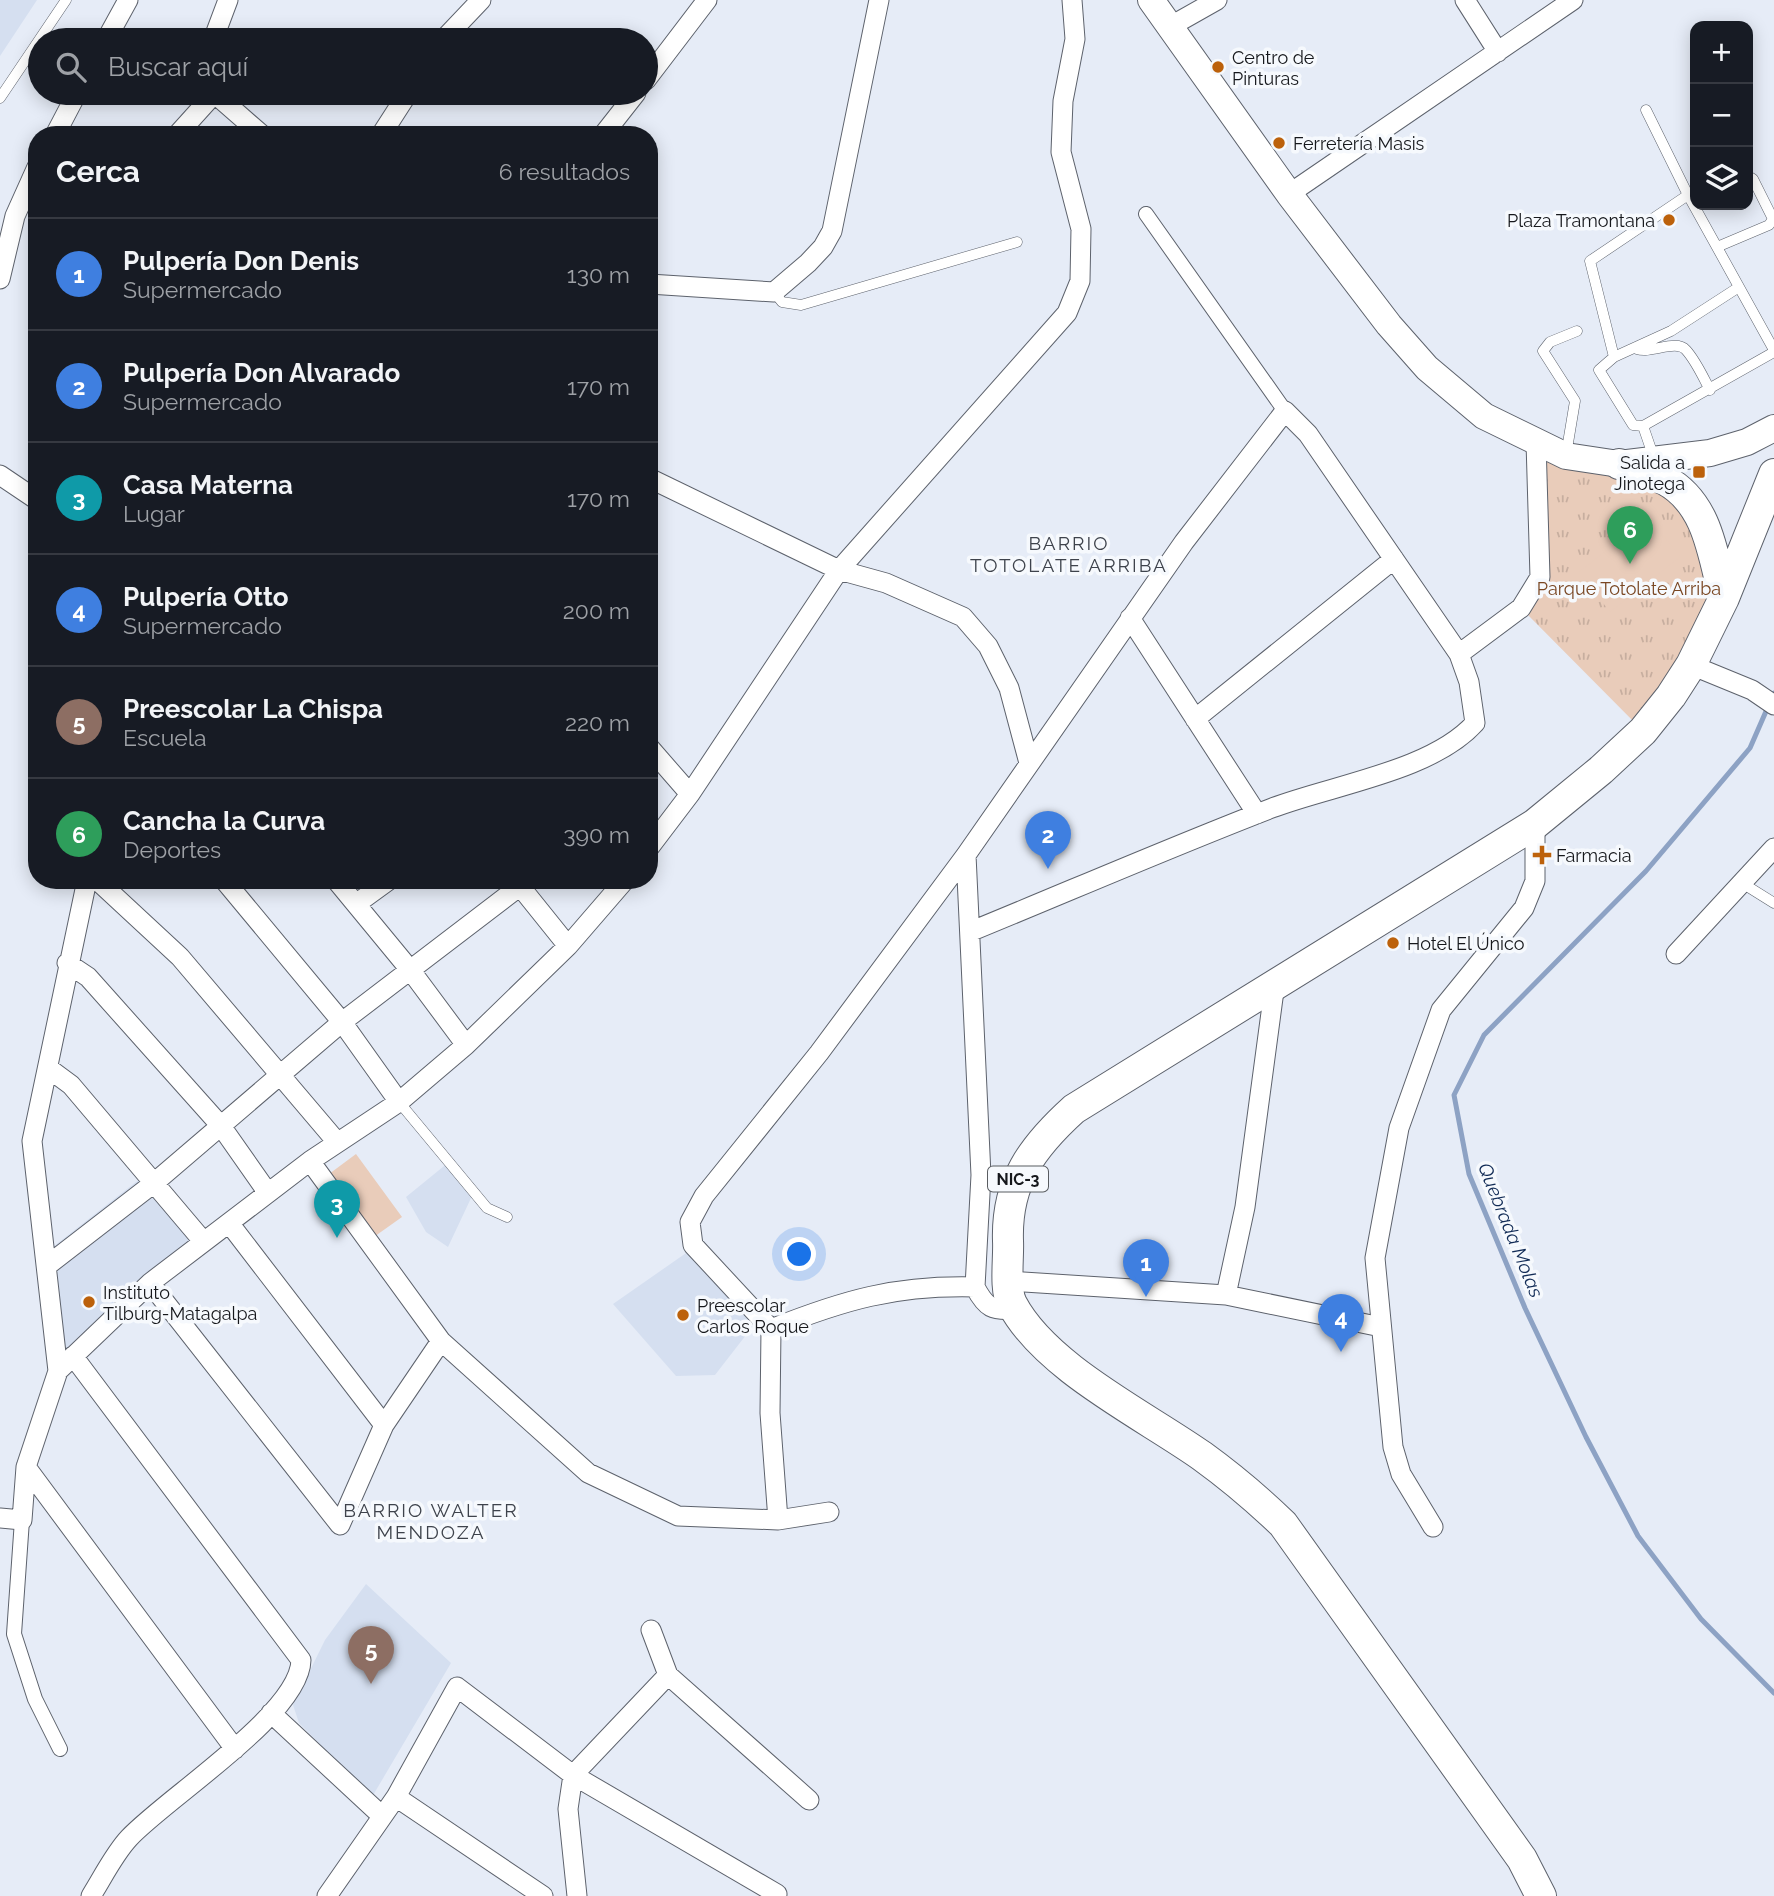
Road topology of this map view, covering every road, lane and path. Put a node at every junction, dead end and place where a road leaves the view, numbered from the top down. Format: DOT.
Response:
graph roads {
  1 [pos="66,0"];
  2 [pos="128,0"];
  3 [pos="228,0"];
  4 [pos="481,0"];
  5 [pos="707,0"];
  6 [pos="879,0"];
  7 [pos="1072,0"];
  8 [pos="1151,0"];
  9 [pos="1217,0"];
  10 [pos="1465,0"];
  11 [pos="1573,0"];
  12 [pos="1171,26"];
  13 [pos="47,28"];
  14 [pos="113,28"];
  15 [pos="218,28"];
  16 [pos="454,28"];
  17 [pos="1498,51"];
  18 [pos="28,56"];
  19 [pos="658,64"];
  20 [pos="0,98"];
  21 [pos="71,105"];
  22 [pos="203,105"];
  23 [pos="228,105"];
  24 [pos="400,105"];
  25 [pos="627,105"];
  26 [pos="1646,110"];
  27 [pos="60,126"];
  28 [pos="185,126"];
  29 [pos="252,126"];
  30 [pos="387,126"];
  31 [pos="610,126"];
  32 [pos="1753,179"];
  33 [pos="28,187"];
  34 [pos="1289,194"];
  35 [pos="1690,195"];
  36 [pos="1690,200"];
  37 [pos="1698,210"];
  38 [pos="1146,214"];
  39 [pos="1017,242"];
  40 [pos="1717,247"];
  41 [pos="0,279"];
  42 [pos="658,285"];
  43 [pos="1739,287"];
  44 [pos="774,292"];
  45 [pos="1577,331"];
  46 [pos="1637,349"];
  47 [pos="1774,351"];
  48 [pos="1614,357"];
  49 [pos="1710,390"];
  50 [pos="1285,411"];
  51 [pos="1643,426"];
  52 [pos="1774,428"];
  53 [pos="1536,442"];
  54 [pos="1566,456"];
  55 [pos="1654,458"];
  56 [pos="1619,464"];
  57 [pos="1774,474"];
  58 [pos="0,475"];
  59 [pos="658,482"];
  60 [pos="28,494"];
  61 [pos="1394,559"];
  62 [pos="839,570"];
  63 [pos="1724,598"];
  64 [pos="1130,618"];
  65 [pos="1459,654"];
  66 [pos="1691,665"];
  67 [pos="1774,705"];
  68 [pos="1195,719"];
  69 [pos="658,757"];
  70 [pos="1028,763"];
  71 [pos="690,794"];
  72 [pos="1257,814"];
  73 [pos="1535,824"];
  74 [pos="658,836"];
  75 [pos="1774,848"];
  76 [pos="966,855"];
  77 [pos="1742,883"];
  78 [pos="85,889"];
  79 [pos="107,889"];
  80 [pos="231,889"];
  81 [pos="344,889"];
  82 [pos="376,889"];
  83 [pos="512,889"];
  84 [pos="526,889"];
  85 [pos="617,889"];
  86 [pos="1774,903"];
  87 [pos="356,904"];
  88 [pos="972,931"];
  89 [pos="568,946"];
  90 [pos="1676,954"];
  91 [pos="67,962"];
  92 [pos="411,971"];
  93 [pos="1275,983"];
  94 [pos="342,1022"];
  95 [pos="466,1045"];
  96 [pos="48,1068"];
  97 [pos="282,1076"];
  98 [pos="400,1101"];
  99 [pos="221,1126"];
  100 [pos="337,1142"];
  101 [pos="310,1161"];
  102 [pos="154,1183"];
  103 [pos="268,1193"];
  104 [pos="507,1217"];
  105 [pos="229,1223"];
  106 [pos="203,1241"];
  107 [pos="48,1265"];
  108 [pos="149,1283"];
  109 [pos="975,1287"];
  110 [pos="1013,1295"];
  111 [pos="1226,1295"];
  112 [pos="1381,1327"];
  113 [pos="771,1329"];
  114 [pos="442,1341"];
  115 [pos="73,1356"];
  116 [pos="58,1371"];
  117 [pos="384,1425"];
  118 [pos="26,1467"];
  119 [pos="829,1512"];
  120 [pos="0,1518"];
  121 [pos="22,1520"];
  122 [pos="778,1520"];
  123 [pos="1433,1527"];
  124 [pos="651,1630"];
  125 [pos="668,1675"];
  126 [pos="271,1713"];
  127 [pos="60,1749"];
  128 [pos="234,1749"];
  129 [pos="573,1775"];
  130 [pos="396,1797"];
  131 [pos="809,1800"];
  132 [pos="382,1816"];
  133 [pos="332,1889"];
  134 [pos="777,1894"];
  135 [pos="90,1896"];
  136 [pos="353,1896"];
  137 [pos="543,1896"];
  138 [pos="577,1896"];
  139 [pos="1541,1896"];
  1 -- 13 [label="lane"];
  2 -- 14 [label="street"];
  3 -- 15 [label="street"];
  4 -- 16 [label="street"];
  5 -- 19 [label="street"];
  6 -- 44 [label="street"];
  7 -- 62 [label="street"];
  8 -- 12 [label="main road"];
  9 -- 12 [label="street"];
  10 -- 17 [label="street"];
  11 -- 17 [label="street"];
  12 -- 34 [label="main road"];
  17 -- 34 [label="street"];
  18 -- 20 [label="lane"];
  21 -- 27 [label="street"];
  22 -- 28 [label="street"];
  23 -- 29 [label="street"];
  24 -- 30 [label="street"];
  25 -- 31 [label="street"];
  26 -- 35 [label="lane"];
  32 -- 40 [label="lane"];
  33 -- 41 [label="street"];
  34 -- 53 [label="main road"];
  36 -- 48 [label="lane"];
  37 -- 40 [label="lane"];
  38 -- 50 [label="street"];
  39 -- 44 [label="lane"];
  40 -- 43 [label="lane"];
  42 -- 44 [label="street"];
  43 -- 46 [label="lane"];
  43 -- 47 [label="lane"];
  45 -- 54 [label="lane"];
  46 -- 48 [label="lane"];
  46 -- 49 [label="lane"];
  47 -- 49 [label="lane"];
  48 -- 51 [label="lane"];
  49 -- 51 [label="lane"];
  50 -- 61 [label="street"];
  50 -- 64 [label="street"];
  51 -- 55 [label="lane"];
  52 -- 55 [label="main road"];
  53 -- 54 [label="main road"];
  53 -- 65 [label="street"];
  54 -- 56 [label="main road"];
  55 -- 56 [label="main road"];
  56 -- 63 [label="main road"];
  57 -- 63 [label="main road, NIC-3"];
  58 -- 60 [label="street"];
  59 -- 62 [label="street"];
  61 -- 65 [label="street"];
  61 -- 68 [label="street"];
  62 -- 70 [label="street"];
  62 -- 71 [label="street"];
  63 -- 66 [label="main road, NIC-3"];
  64 -- 68 [label="street"];
  64 -- 70 [label="street"];
  65 -- 72 [label="street"];
  66 -- 67 [label="street"];
  66 -- 73 [label="main road, NIC-3"];
  68 -- 72 [label="street"];
  69 -- 71 [label="street"];
  70 -- 76 [label="street"];
  71 -- 74 [label="street"];
  72 -- 88 [label="street"];
  73 -- 93 [label="main road, NIC-3"];
  73 -- 112 [label="street"];
  75 -- 77 [label="street"];
  76 -- 88 [label="street"];
  76 -- 113 [label="street"];
  77 -- 86 [label="lane"];
  77 -- 90 [label="street"];
  78 -- 91 [label="street"];
  79 -- 97 [label="street"];
  80 -- 94 [label="street"];
  81 -- 87 [label="street"];
  82 -- 87 [label="street"];
  83 -- 92 [label="street"];
  84 -- 89 [label="street"];
  85 -- 89 [label="street"];
  87 -- 92 [label="street"];
  88 -- 109 [label="street"];
  89 -- 95 [label="street"];
  91 -- 96 [label="street"];
  91 -- 99 [label="street"];
  92 -- 94 [label="street"];
  92 -- 95 [label="street"];
  93 -- 110 [label="main road, NIC-3"];
  93 -- 111 [label="street"];
  94 -- 97 [label="street"];
  94 -- 98 [label="street"];
  95 -- 98 [label="street"];
  96 -- 102 [label="street"];
  96 -- 107 [label="street"];
  97 -- 99 [label="street"];
  97 -- 100 [label="street"];
  98 -- 100 [label="street"];
  98 -- 104 [label="lane"];
  99 -- 102 [label="street"];
  99 -- 103 [label="street"];
  100 -- 101 [label="street"];
  101 -- 103 [label="street"];
  101 -- 114 [label="street"];
  102 -- 106 [label="street"];
  102 -- 107 [label="street"];
  103 -- 105 [label="street"];
  105 -- 106 [label="street"];
  105 -- 117 [label="street"];
  106 -- 108 [label="street"];
  107 -- 116 [label="street"];
  108 -- 115 [label="street"];
  108 -- 117 [label="street"];
  109 -- 110 [label="street"];
  109 -- 113 [label="street"];
  110 -- 111 [label="street"];
  110 -- 139 [label="main road"];
  111 -- 112 [label="street"];
  112 -- 123 [label="street"];
  113 -- 122 [label="street"];
  114 -- 117 [label="street"];
  114 -- 122 [label="street"];
  115 -- 116 [label="street"];
  115 -- 126 [label="street"];
  116 -- 118 [label="street"];
  118 -- 121 [label="street"];
  118 -- 128 [label="street"];
  119 -- 122 [label="street"];
  120 -- 121 [label="street"];
  121 -- 127 [label="street"];
  124 -- 125 [label="street"];
  125 -- 129 [label="street"];
  125 -- 131 [label="street"];
  126 -- 128 [label="street"];
  126 -- 132 [label="street"];
  128 -- 135 [label="street"];
  129 -- 130 [label="street"];
  129 -- 134 [label="street"];
  129 -- 138 [label="street"];
  130 -- 132 [label="street"];
  130 -- 137 [label="street"];
  132 -- 133 [label="street"];
  133 -- 136 [label="street"];
}
